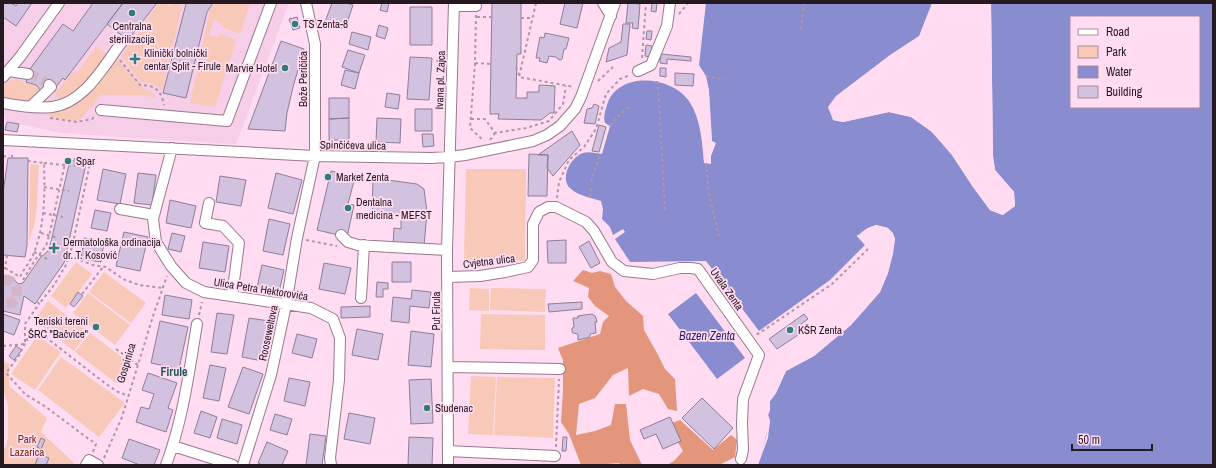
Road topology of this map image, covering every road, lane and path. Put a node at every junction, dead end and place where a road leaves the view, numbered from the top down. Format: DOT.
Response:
graph roads {
  1 [pos="58,3"];
  2 [pos="271,3"];
  3 [pos="306,3"];
  4 [pos="536,3"];
  5 [pos="603,3"];
  6 [pos="615,3"];
  7 [pos="646,3"];
  8 [pos="670,3"];
  9 [pos="804,3"];
  10 [pos="454,5"];
  11 [pos="476,6"];
  12 [pos="611,16"];
  13 [pos="476,17"];
  14 [pos="492,17"];
  15 [pos="521,18"];
  16 [pos="533,18"];
  17 [pos="801,29"];
  18 [pos="122,42"];
  19 [pos="475,63"];
  20 [pos="491,64"];
  21 [pos="516,67"];
  22 [pos="128,70"];
  23 [pos="638,71"];
  24 [pos="6,74"];
  25 [pos="28,74"];
  26 [pos="519,76"];
  27 [pos="706,76"];
  28 [pos="725,80"];
  29 [pos="657,81"];
  30 [pos="49,85"];
  31 [pos="566,86"];
  32 [pos="579,87"];
  33 [pos="3,103"];
  34 [pos="630,106"];
  35 [pos="30,107"];
  36 [pos="101,110"];
  37 [pos="167,116"];
  38 [pos="50,118"];
  39 [pos="471,119"];
  40 [pos="610,126"];
  41 [pos="495,133"];
  42 [pos="3,141"];
  43 [pos="172,148"];
  44 [pos="600,154"];
  45 [pos="11,156"];
  46 [pos="315,156"];
  47 [pos="3,157"];
  48 [pos="449,157"];
  49 [pos="28,161"];
  50 [pos="44,163"];
  51 [pos="706,164"];
  52 [pos="75,166"];
  53 [pos="591,182"];
  54 [pos="44,188"];
  55 [pos="591,188"];
  56 [pos="69,191"];
  57 [pos="590,197"];
  58 [pos="209,203"];
  59 [pos="556,207"];
  60 [pos="120,209"];
  61 [pos="665,211"];
  62 [pos="43,213"];
  63 [pos="154,215"];
  64 [pos="63,217"];
  65 [pos="41,233"];
  66 [pos="341,235"];
  67 [pos="719,236"];
  68 [pos="58,238"];
  69 [pos="297,238"];
  70 [pos="330,245"];
  71 [pos="364,245"];
  72 [pos="868,249"];
  73 [pos="447,250"];
  74 [pos="34,252"];
  75 [pos="7,255"];
  76 [pos="69,256"];
  77 [pos="47,259"];
  78 [pos="171,266"];
  79 [pos="103,267"];
  80 [pos="4,268"];
  81 [pos="20,277"];
  82 [pos="448,277"];
  83 [pos="163,288"];
  84 [pos="204,292"];
  85 [pos="82,294"];
  86 [pos="232,296"];
  87 [pos="361,298"];
  88 [pos="37,301"];
  89 [pos="39,304"];
  90 [pos="286,305"];
  91 [pos="197,324"];
  92 [pos="754,330"];
  93 [pos="25,344"];
  94 [pos="3,346"];
  95 [pos="116,348"];
  96 [pos="138,365"];
  97 [pos="448,367"];
  98 [pos="560,370"];
  99 [pos="129,396"];
  100 [pos="173,446"];
  101 [pos="448,451"];
  102 [pos="555,456"];
  103 [pos="741,459"];
  104 [pos="94,462"];
  105 [pos="166,465"];
  106 [pos="233,465"];
  107 [pos="243,465"];
  108 [pos="331,465"];
  109 [pos="448,465"];
  1 -- 24 [label="street"];
  2 -- 37 [label="street"];
  3 -- 46 [label="street, Bože Peričića"];
  4 -- 16 [label="path"];
  5 -- 12 [label="street"];
  6 -- 12 [label="street, Spinčićeva ulica"];
  7 -- 23 [label="path"];
  8 -- 23 [label="street"];
  9 -- 17 [label="path"];
  10 -- 11 [label="street"];
  10 -- 48 [label="street, Ivana pl. Zajca"];
  11 -- 13 [label="path"];
  12 -- 48 [label="street, Spinčićeva ulica"];
  13 -- 14 [label="path"];
  13 -- 19 [label="path"];
  15 -- 16 [label="path"];
  16 -- 26 [label="path"];
  18 -- 35 [label="street"];
  19 -- 20 [label="path"];
  19 -- 39 [label="path"];
  21 -- 26 [label="path"];
  22 -- 37 [label="path"];
  23 -- 59 [label="path"];
  24 -- 25 [label="street"];
  26 -- 31 [label="path"];
  27 -- 28 [label="path"];
  29 -- 61 [label="path"];
  30 -- 35 [label="street"];
  31 -- 32 [label="path"];
  31 -- 41 [label="path"];
  33 -- 35 [label="street"];
  34 -- 40 [label="path"];
  36 -- 37 [label="street"];
  36 -- 38 [label="path"];
  39 -- 41 [label="path"];
  39 -- 41 [label="path"];
  42 -- 43 [label="street, Spinčićeva ulica"];
  43 -- 46 [label="street, Spinčićeva ulica"];
  43 -- 63 [label="street, Ulica Petra Hektorovića"];
  44 -- 53 [label="path"];
  45 -- 47 [label="path"];
  46 -- 48 [label="street, Spinčićeva ulica"];
  46 -- 69 [label="street, Rooseweltova"];
  48 -- 73 [label="street, Put Firula"];
  49 -- 50 [label="path"];
  50 -- 52 [label="path, bridge"];
  50 -- 54 [label="path"];
  51 -- 67 [label="path"];
  54 -- 56 [label="path, bridge"];
  54 -- 62 [label="path"];
  55 -- 57 [label="path"];
  58 -- 86 [label="street"];
  59 -- 82 [label="street, Cvjetna ulica"];
  59 -- 103 [label="street, Uvala Zenta"];
  60 -- 63 [label="street"];
  62 -- 64 [label="path, bridge"];
  62 -- 65 [label="path"];
  63 -- 78 [label="street, Ulica Petra Hektorovića"];
  65 -- 68 [label="path, bridge"];
  65 -- 74 [label="path"];
  66 -- 71 [label="street"];
  69 -- 70 [label="path"];
  69 -- 90 [label="street, Rooseweltova"];
  71 -- 73 [label="street"];
  71 -- 87 [label="street"];
  72 -- 92 [label="path"];
  73 -- 82 [label="street, Put Firula"];
  74 -- 77 [label="path, bridge"];
  74 -- 81 [label="path"];
  75 -- 80 [label="path"];
  76 -- 79 [label="path"];
  76 -- 81 [label="path"];
  76 -- 89 [label="path"];
  78 -- 83 [label="path, Gospinica"];
  78 -- 84 [label="street, Ulica Petra Hektorovića"];
  79 -- 83 [label="path"];
  79 -- 85 [label="path"];
  80 -- 81 [label="path"];
  82 -- 97 [label="street, Put Firula"];
  83 -- 96 [label="path, Gospinica"];
  84 -- 86 [label="street, Ulica Petra Hektorovića"];
  84 -- 91 [label="path"];
  86 -- 90 [label="street, Ulica Petra Hektorovića"];
  88 -- 89 [label="path"];
  89 -- 93 [label="path"];
  90 -- 107 [label="street, Rooseweltova"];
  90 -- 108 [label="street, Ulica Petra Hektorovića"];
  91 -- 100 [label="street"];
  93 -- 94 [label="path"];
  93 -- 99 [label="path, Gospinica"];
  93 -- 104 [label="path, Gospinica"];
  95 -- 96 [label="path"];
  96 -- 99 [label="path, Gospinica"];
  97 -- 98 [label="street"];
  97 -- 101 [label="street, Put Firula"];
  98 -- 102 [label="path"];
  99 -- 104 [label="path, Gospinica"];
  100 -- 105 [label="street"];
  100 -- 106 [label="street"];
  101 -- 102 [label="street"];
  101 -- 109 [label="street, Put Firula"];
}
